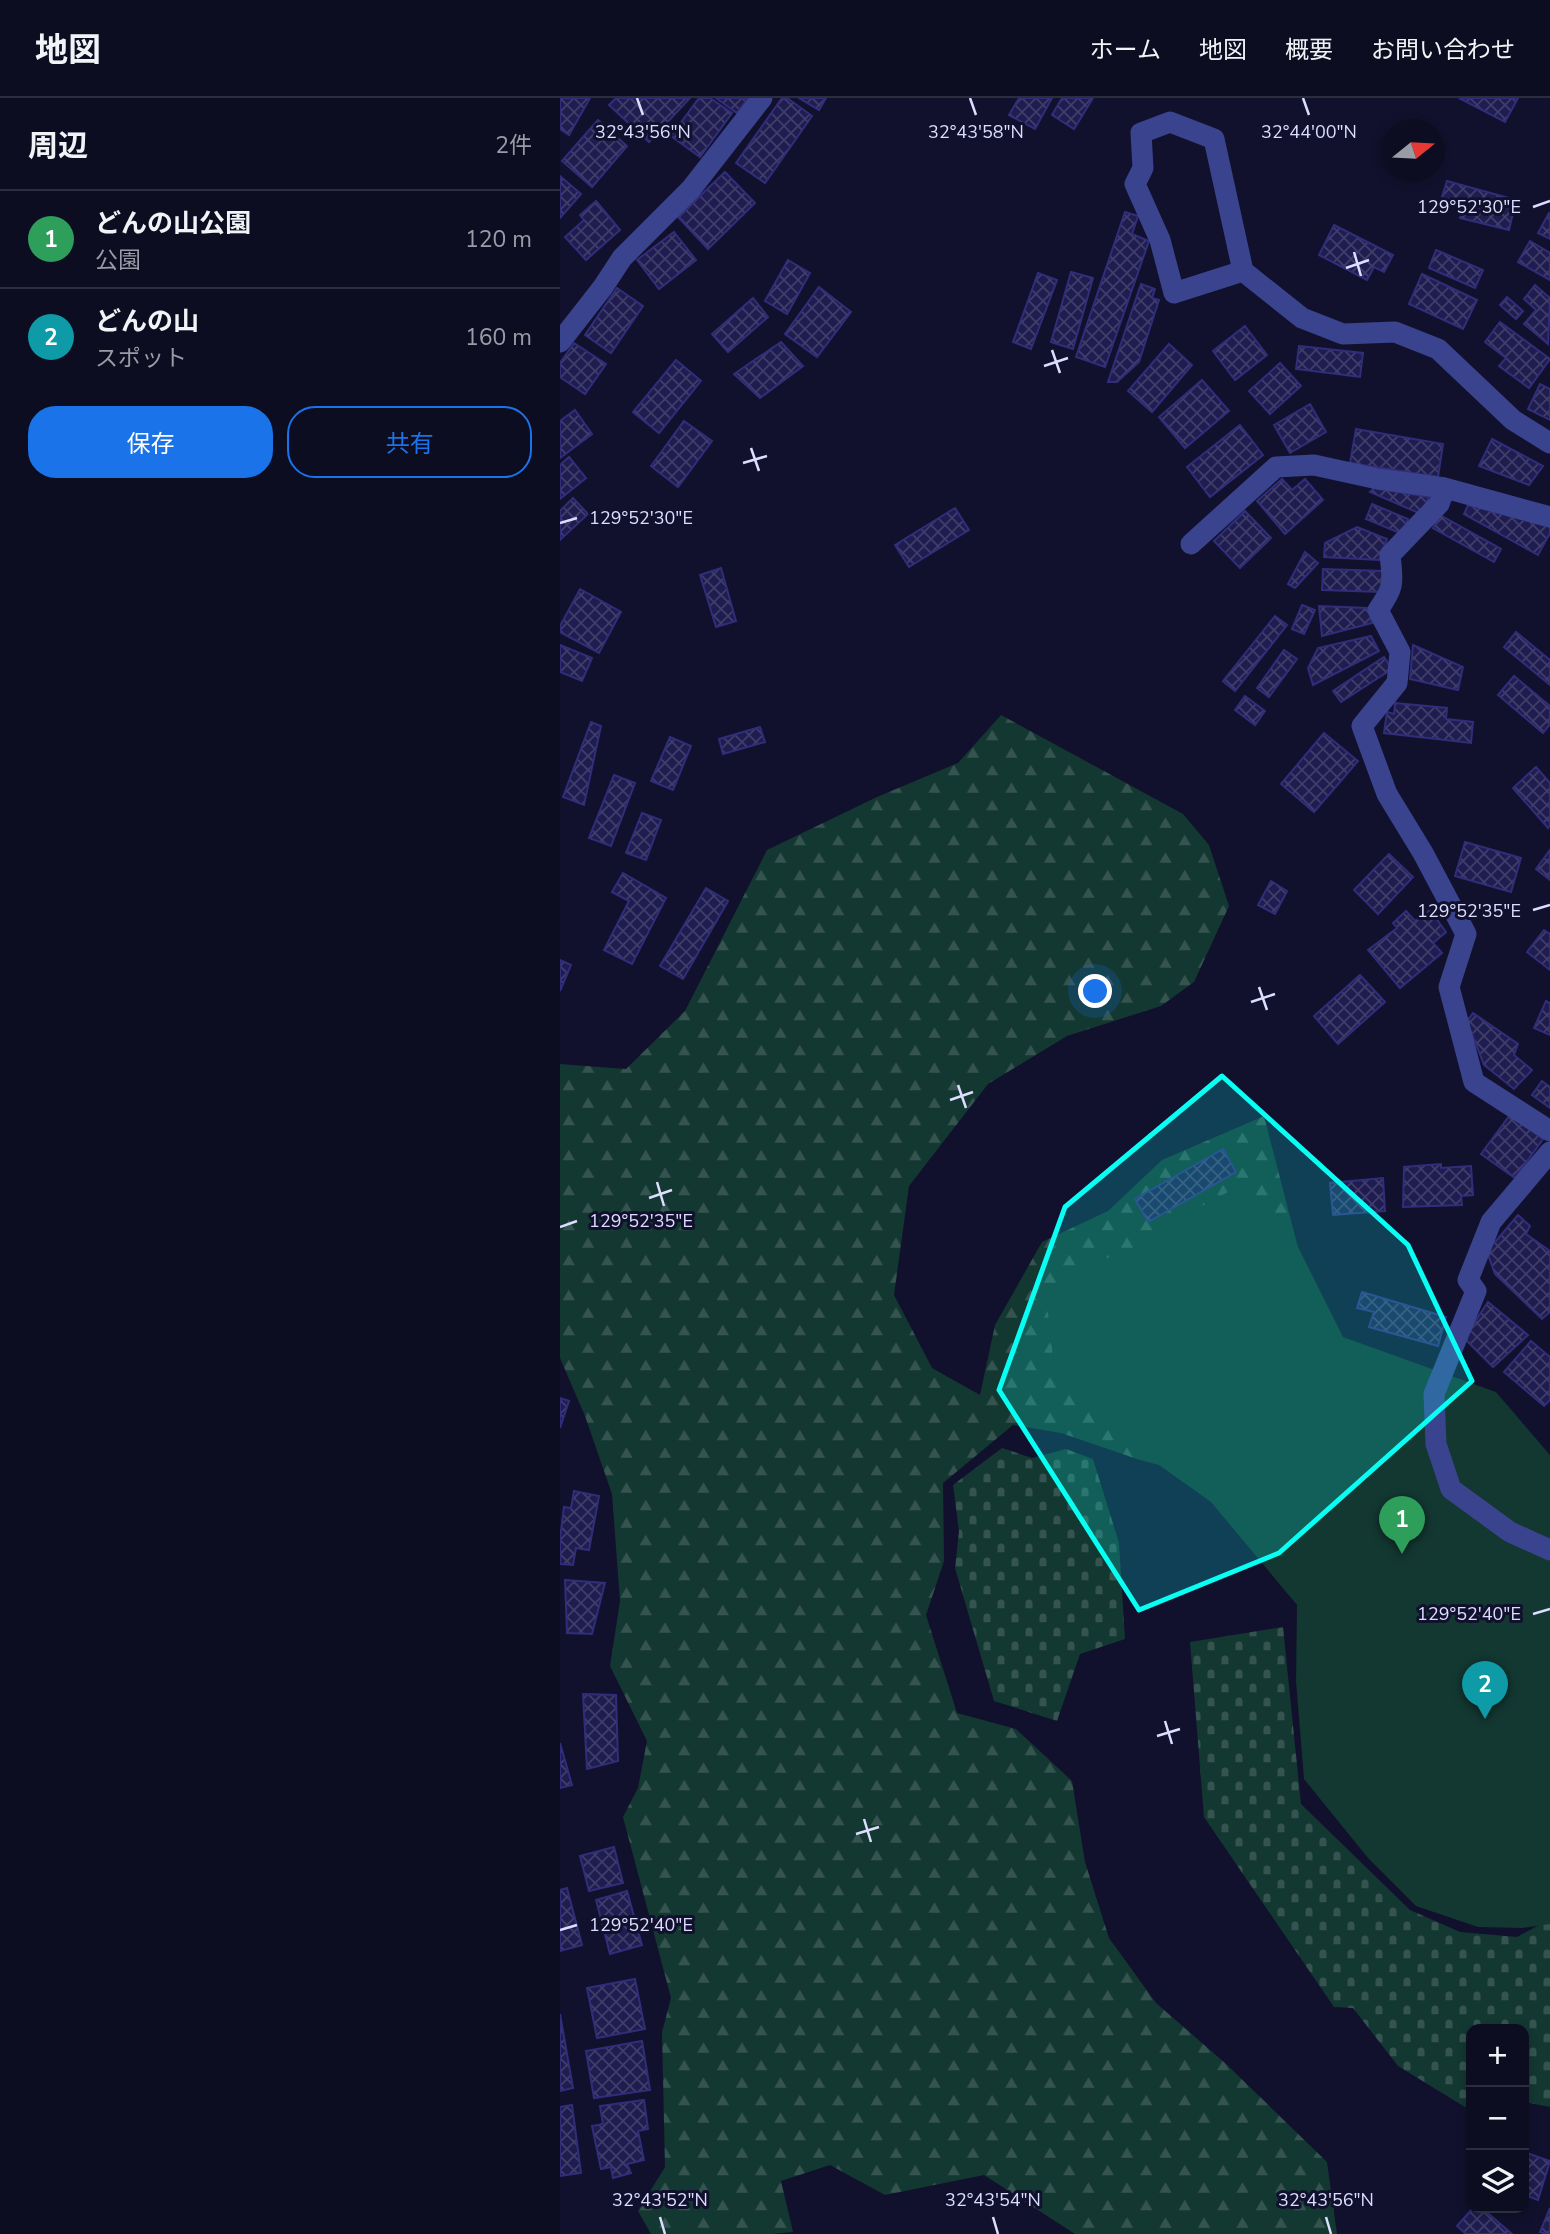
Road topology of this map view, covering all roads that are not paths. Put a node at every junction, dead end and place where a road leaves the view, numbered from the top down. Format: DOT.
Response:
graph roads {
  1 [pos="762,98"];
  2 [pos="1243,271"];
  3 [pos="560,342"];
  4 [pos="1550,443"];
  5 [pos="1445,488"];
  6 [pos="1550,517"];
  7 [pos="1191,544"];
  8 [pos="1550,1131"];
  9 [pos="1550,1152"];
  10 [pos="1550,1550"];
  1 -- 3 [label="street"];
  2 -- 2 [label="street"];
  2 -- 4 [label="street"];
  5 -- 6 [label="street"];
  5 -- 7 [label="street"];
  5 -- 8 [label="street"];
  9 -- 10 [label="street"];
}
